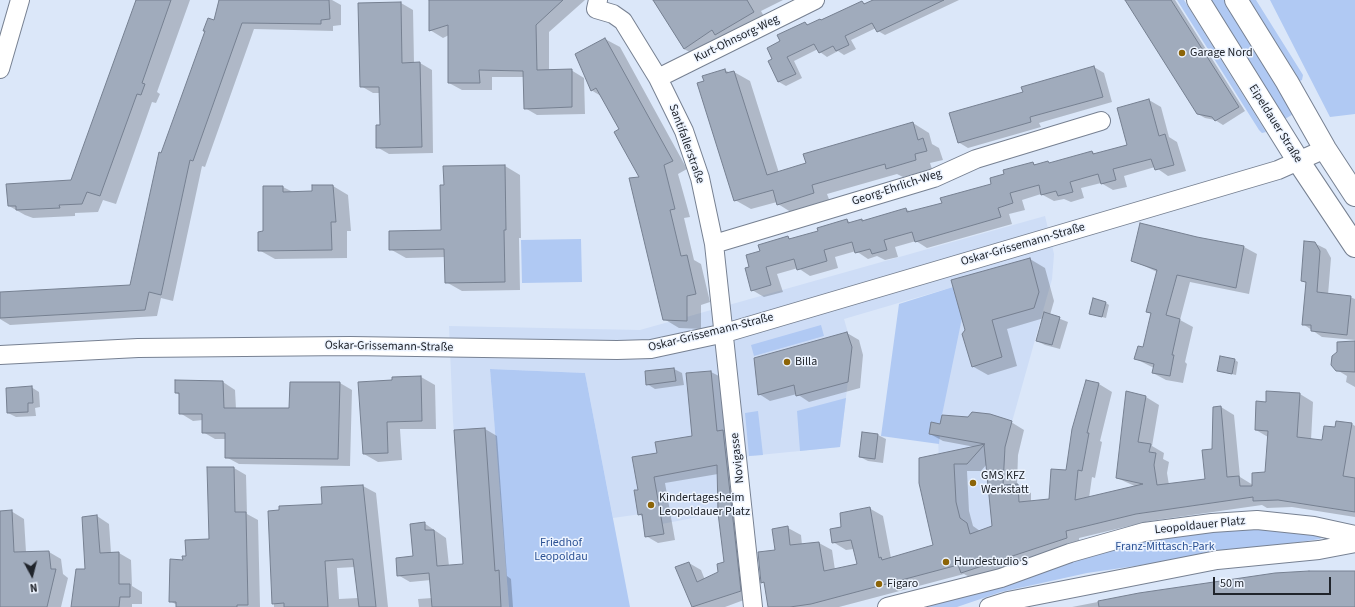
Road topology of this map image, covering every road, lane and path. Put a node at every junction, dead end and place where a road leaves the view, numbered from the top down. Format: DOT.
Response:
graph roads {
  1 [pos="20,0"];
  2 [pos="815,0"];
  3 [pos="1198,0"];
  4 [pos="1236,0"];
  5 [pos="597,4"];
  6 [pos="0,69"];
  7 [pos="658,78"];
  8 [pos="1101,121"];
  9 [pos="1325,149"];
  10 [pos="1298,162"];
  11 [pos="1355,194"];
  12 [pos="714,244"];
  13 [pos="1355,246"];
  14 [pos="725,332"];
  15 [pos="0,355"];
  16 [pos="1355,536"];
  17 [pos="1355,543"];
  18 [pos="754,607"];
  19 [pos="887,607"];
  20 [pos="989,607"];
  1 -- 6 [label="street"];
  2 -- 7 [label="street, Kurt-Ohnsorg-Weg"];
  3 -- 10 [label="main road, Eipeldauer Straße"];
  4 -- 9 [label="main road"];
  5 -- 7 [label="street, Santifallerstraße"];
  7 -- 12 [label="street, Santifallerstraße"];
  8 -- 12 [label="street, Georg-Ehrlich-Weg"];
  9 -- 10 [label="street, Oskar-Grissemann-Straße"];
  9 -- 11 [label="main road"];
  10 -- 13 [label="main road, Eipeldauer Straße"];
  10 -- 14 [label="street, Oskar-Grissemann-Straße"];
  12 -- 14 [label="street, Santifallerstraße"];
  14 -- 15 [label="street, Oskar-Grissemann-Straße"];
  14 -- 18 [label="street, Novigasse"];
  16 -- 19 [label="street, Leopoldauer Platz"];
  17 -- 20 [label="street"];
}
